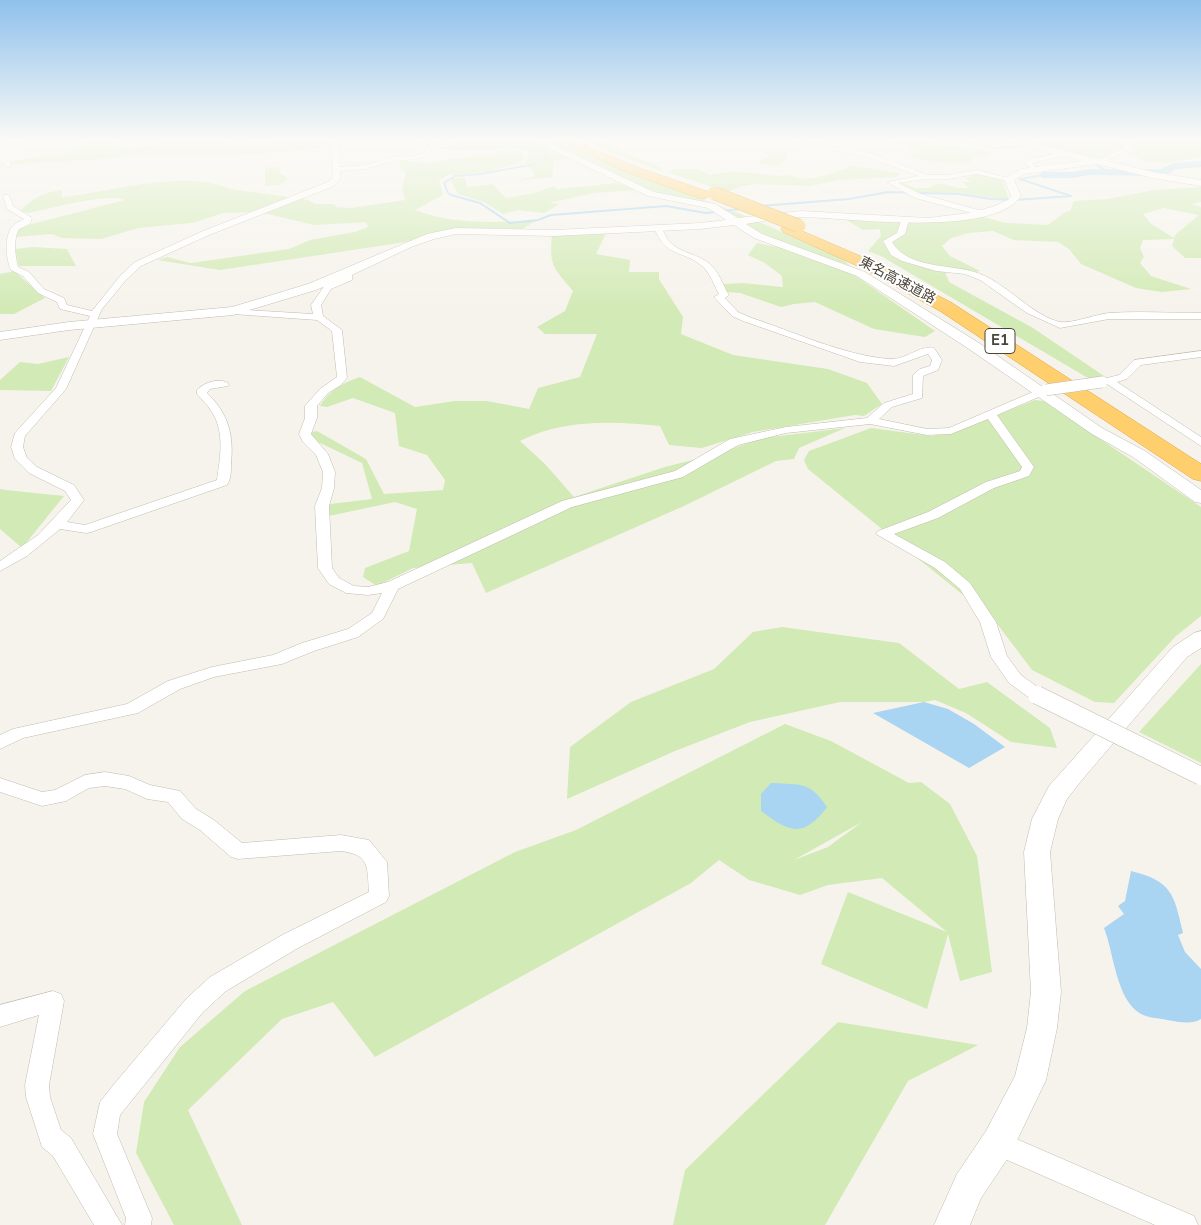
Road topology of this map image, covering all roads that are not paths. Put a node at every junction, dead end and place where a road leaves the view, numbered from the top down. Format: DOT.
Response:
graph roads {
  1 [pos="6,198"];
  2 [pos="296,198"];
  3 [pos="672,198"];
  4 [pos="720,198"];
  5 [pos="926,198"];
  6 [pos="1015,198"];
  7 [pos="979,213"];
  8 [pos="905,220"];
  9 [pos="737,222"];
  10 [pos="794,227"];
  11 [pos="658,228"];
  12 [pos="348,273"];
  13 [pos="233,311"];
  14 [pos="320,316"];
  15 [pos="1201,316"];
  16 [pos="92,319"];
  17 [pos="0,336"];
  18 [pos="1201,354"];
  19 [pos="1105,381"];
  20 [pos="224,384"];
  21 [pos="1043,391"];
  22 [pos="990,414"];
  23 [pos="870,421"];
  24 [pos="1201,442"];
  25 [pos="1201,459"];
  26 [pos="1201,474"];
  27 [pos="1201,498"];
  28 [pos="57,524"];
  29 [pos="0,567"];
  30 [pos="392,586"];
  31 [pos="1201,638"];
  32 [pos="0,743"];
  33 [pos="1201,776"];
  34 [pos="0,785"];
  35 [pos="0,1016"];
  36 [pos="998,1143"];
  37 [pos="109,1225"];
  38 [pos="138,1225"];
  39 [pos="952,1225"];
  40 [pos="1185,1225"];
  1 -- 16 [label="street"];
  2 -- 16 [label="street"];
  3 -- 9 [label="street"];
  4 -- 10 [label="highway, 東名高速道路 / E1"];
  5 -- 7 [label="street"];
  6 -- 7 [label="street"];
  7 -- 8 [label="street"];
  8 -- 9 [label="street"];
  8 -- 15 [label="street"];
  9 -- 11 [label="street"];
  9 -- 21 [label="street"];
  10 -- 25 [label="highway, 東名高速道路 / E1"];
  10 -- 26 [label="highway, 東名高速道路 / E1"];
  11 -- 12 [label="street"];
  11 -- 23 [label="street"];
  12 -- 13 [label="street"];
  12 -- 14 [label="street"];
  13 -- 14 [label="street"];
  13 -- 16 [label="street"];
  14 -- 30 [label="street"];
  16 -- 17 [label="street"];
  16 -- 28 [label="street"];
  18 -- 19 [label="street"];
  19 -- 21 [label="street, bridge"];
  19 -- 24 [label="street"];
  20 -- 28 [label="street"];
  21 -- 22 [label="street"];
  21 -- 27 [label="street"];
  22 -- 23 [label="street"];
  22 -- 33 [label="street, bridge"];
  23 -- 30 [label="street"];
  28 -- 29 [label="street"];
  30 -- 32 [label="street"];
  31 -- 36 [label="street"];
  34 -- 38 [label="street"];
  35 -- 37 [label="street"];
  36 -- 39 [label="street"];
  36 -- 40 [label="street"];
}
